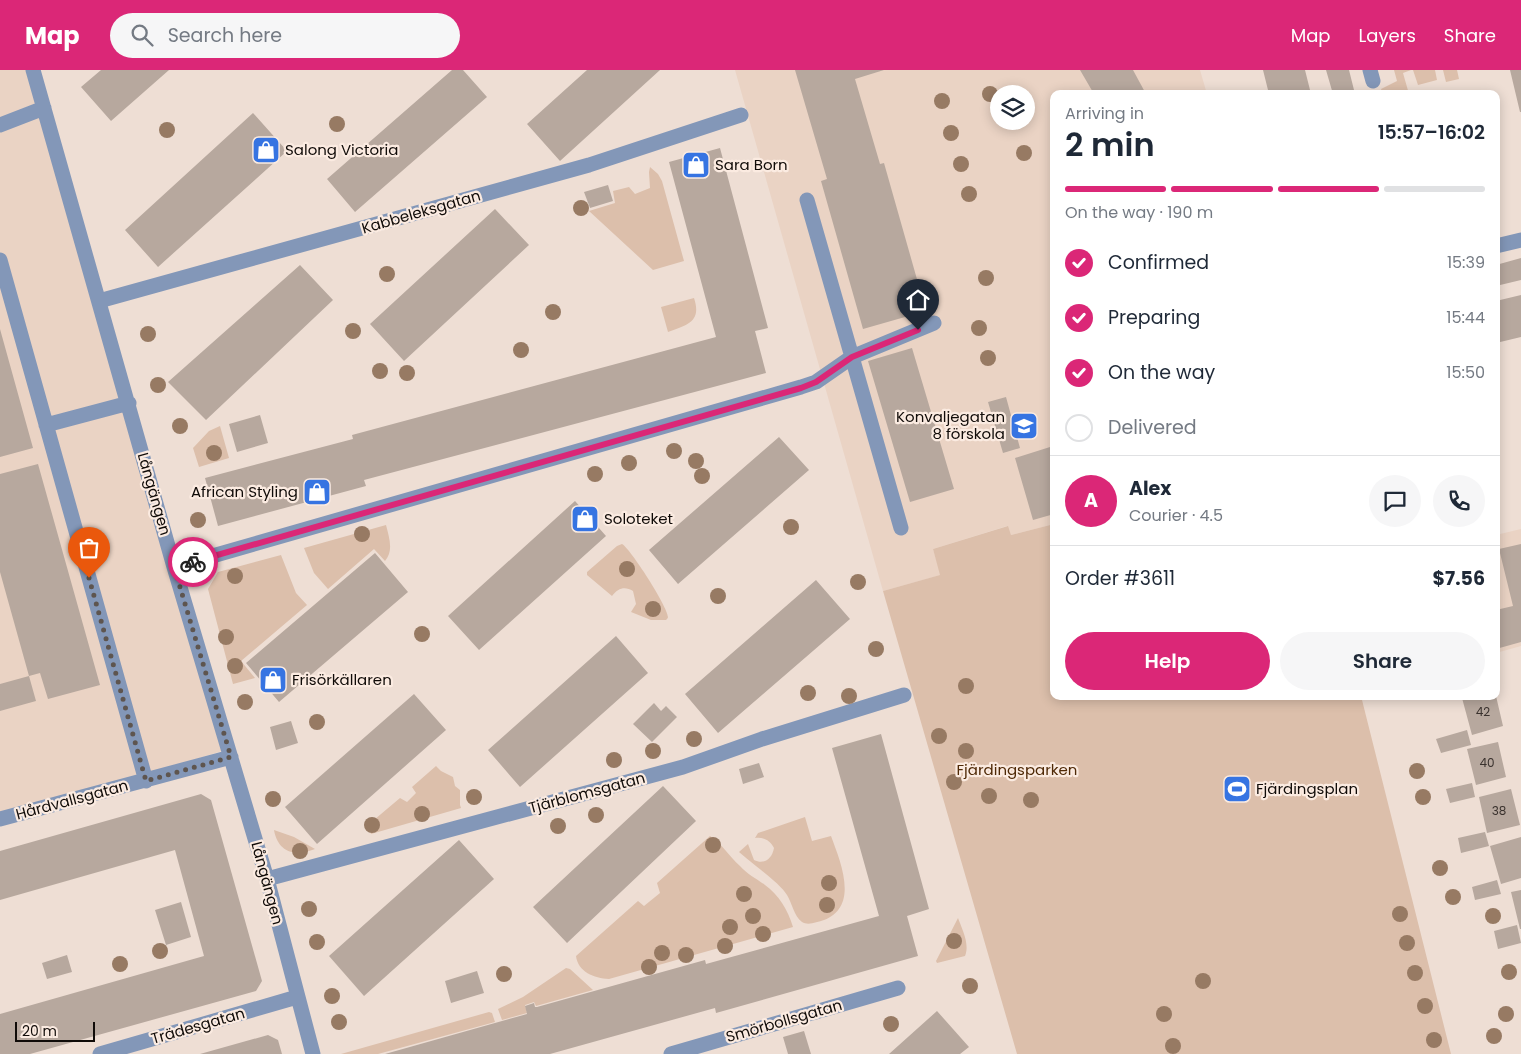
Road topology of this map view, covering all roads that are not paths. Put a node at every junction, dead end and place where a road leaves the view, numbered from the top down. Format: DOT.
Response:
graph roads {
  1 [pos="34,70"];
  2 [pos="44,108"];
  3 [pos="742,115"];
  4 [pos="0,126"];
  5 [pos="807,200"];
  6 [pos="1521,240"];
  7 [pos="1500,245"];
  8 [pos="0,260"];
  9 [pos="99,301"];
  10 [pos="934,324"];
  11 [pos="852,357"];
  12 [pos="128,403"];
  13 [pos="46,425"];
  14 [pos="901,528"];
  15 [pos="174,567"];
  16 [pos="904,695"];
  17 [pos="231,757"];
  18 [pos="146,781"];
  19 [pos="0,819"];
  20 [pos="267,879"];
  21 [pos="898,988"];
  22 [pos="297,998"];
  23 [pos="100,1054"];
  24 [pos="313,1054"];
  25 [pos="671,1054"];
  1 -- 2 [label="street, Långängen"];
  2 -- 4 [label="street"];
  2 -- 9 [label="street, Långängen"];
  3 -- 9 [label="street, Kabbeleksgatan"];
  5 -- 11 [label="street"];
  6 -- 7 [label="street"];
  8 -- 13 [label="street"];
  9 -- 12 [label="street, Långängen"];
  10 -- 11 [label="street"];
  11 -- 14 [label="street"];
  11 -- 15 [label="street"];
  12 -- 13 [label="street"];
  12 -- 15 [label="street, Långängen"];
  13 -- 18 [label="street"];
  15 -- 17 [label="street, Långängen"];
  16 -- 20 [label="street, Tjärblomsgatan"];
  17 -- 18 [label="street, Hårdvallsgatan"];
  17 -- 20 [label="street, Långängen"];
  18 -- 19 [label="street, Hårdvallsgatan"];
  20 -- 22 [label="street, Långängen"];
  21 -- 25 [label="street, Smörbollsgatan"];
  22 -- 23 [label="street, Trädesgatan"];
  22 -- 24 [label="street, Långängen"];
}
